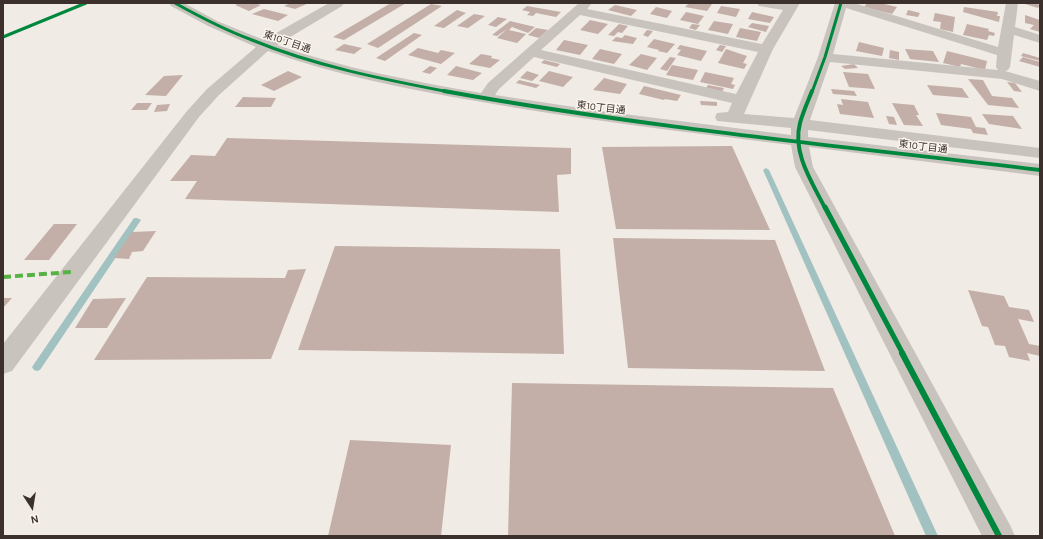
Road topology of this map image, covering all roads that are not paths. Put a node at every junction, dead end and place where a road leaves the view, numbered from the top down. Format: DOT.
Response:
graph roads {
  1 [pos="175,3"];
  2 [pos="338,3"];
  3 [pos="763,3"];
  4 [pos="841,3"];
  5 [pos="1012,3"];
  6 [pos="793,6"];
  7 [pos="582,7"];
  8 [pos="1008,29"];
  9 [pos="1040,39"];
  10 [pos="266,45"];
  11 [pos="766,50"];
  12 [pos="531,52"];
  13 [pos="1004,53"];
  14 [pos="825,56"];
  15 [pos="1003,75"];
  16 [pos="1040,86"];
  17 [pos="485,98"];
  18 [pos="741,100"];
  19 [pos="510,102"];
  20 [pos="736,118"];
  21 [pos="799,133"];
  22 [pos="1040,153"];
  23 [pos="1040,170"];
  24 [pos="3,364"];
  25 [pos="999,536"];
  1 -- 10 [label="street, 東10丁目通"];
  2 -- 10 [label="street"];
  3 -- 6 [label="street"];
  4 -- 13 [label="street"];
  4 -- 14 [label="street"];
  5 -- 8 [label="street"];
  6 -- 11 [label="street"];
  7 -- 11 [label="street"];
  7 -- 12 [label="street"];
  8 -- 9 [label="street"];
  8 -- 13 [label="street"];
  10 -- 17 [label="street, 東10丁目通"];
  10 -- 24 [label="street"];
  11 -- 18 [label="street"];
  12 -- 17 [label="street"];
  12 -- 18 [label="street"];
  13 -- 15 [label="street"];
  14 -- 15 [label="street"];
  14 -- 21 [label="street"];
  15 -- 16 [label="street"];
  17 -- 19 [label="street, 東10丁目通"];
  18 -- 20 [label="street"];
  19 -- 20 [label="street"];
  19 -- 21 [label="street, 東10丁目通"];
  20 -- 21 [label="street"];
  21 -- 22 [label="street"];
  21 -- 23 [label="street, 東10丁目通"];
  21 -- 25 [label="street"];
}
